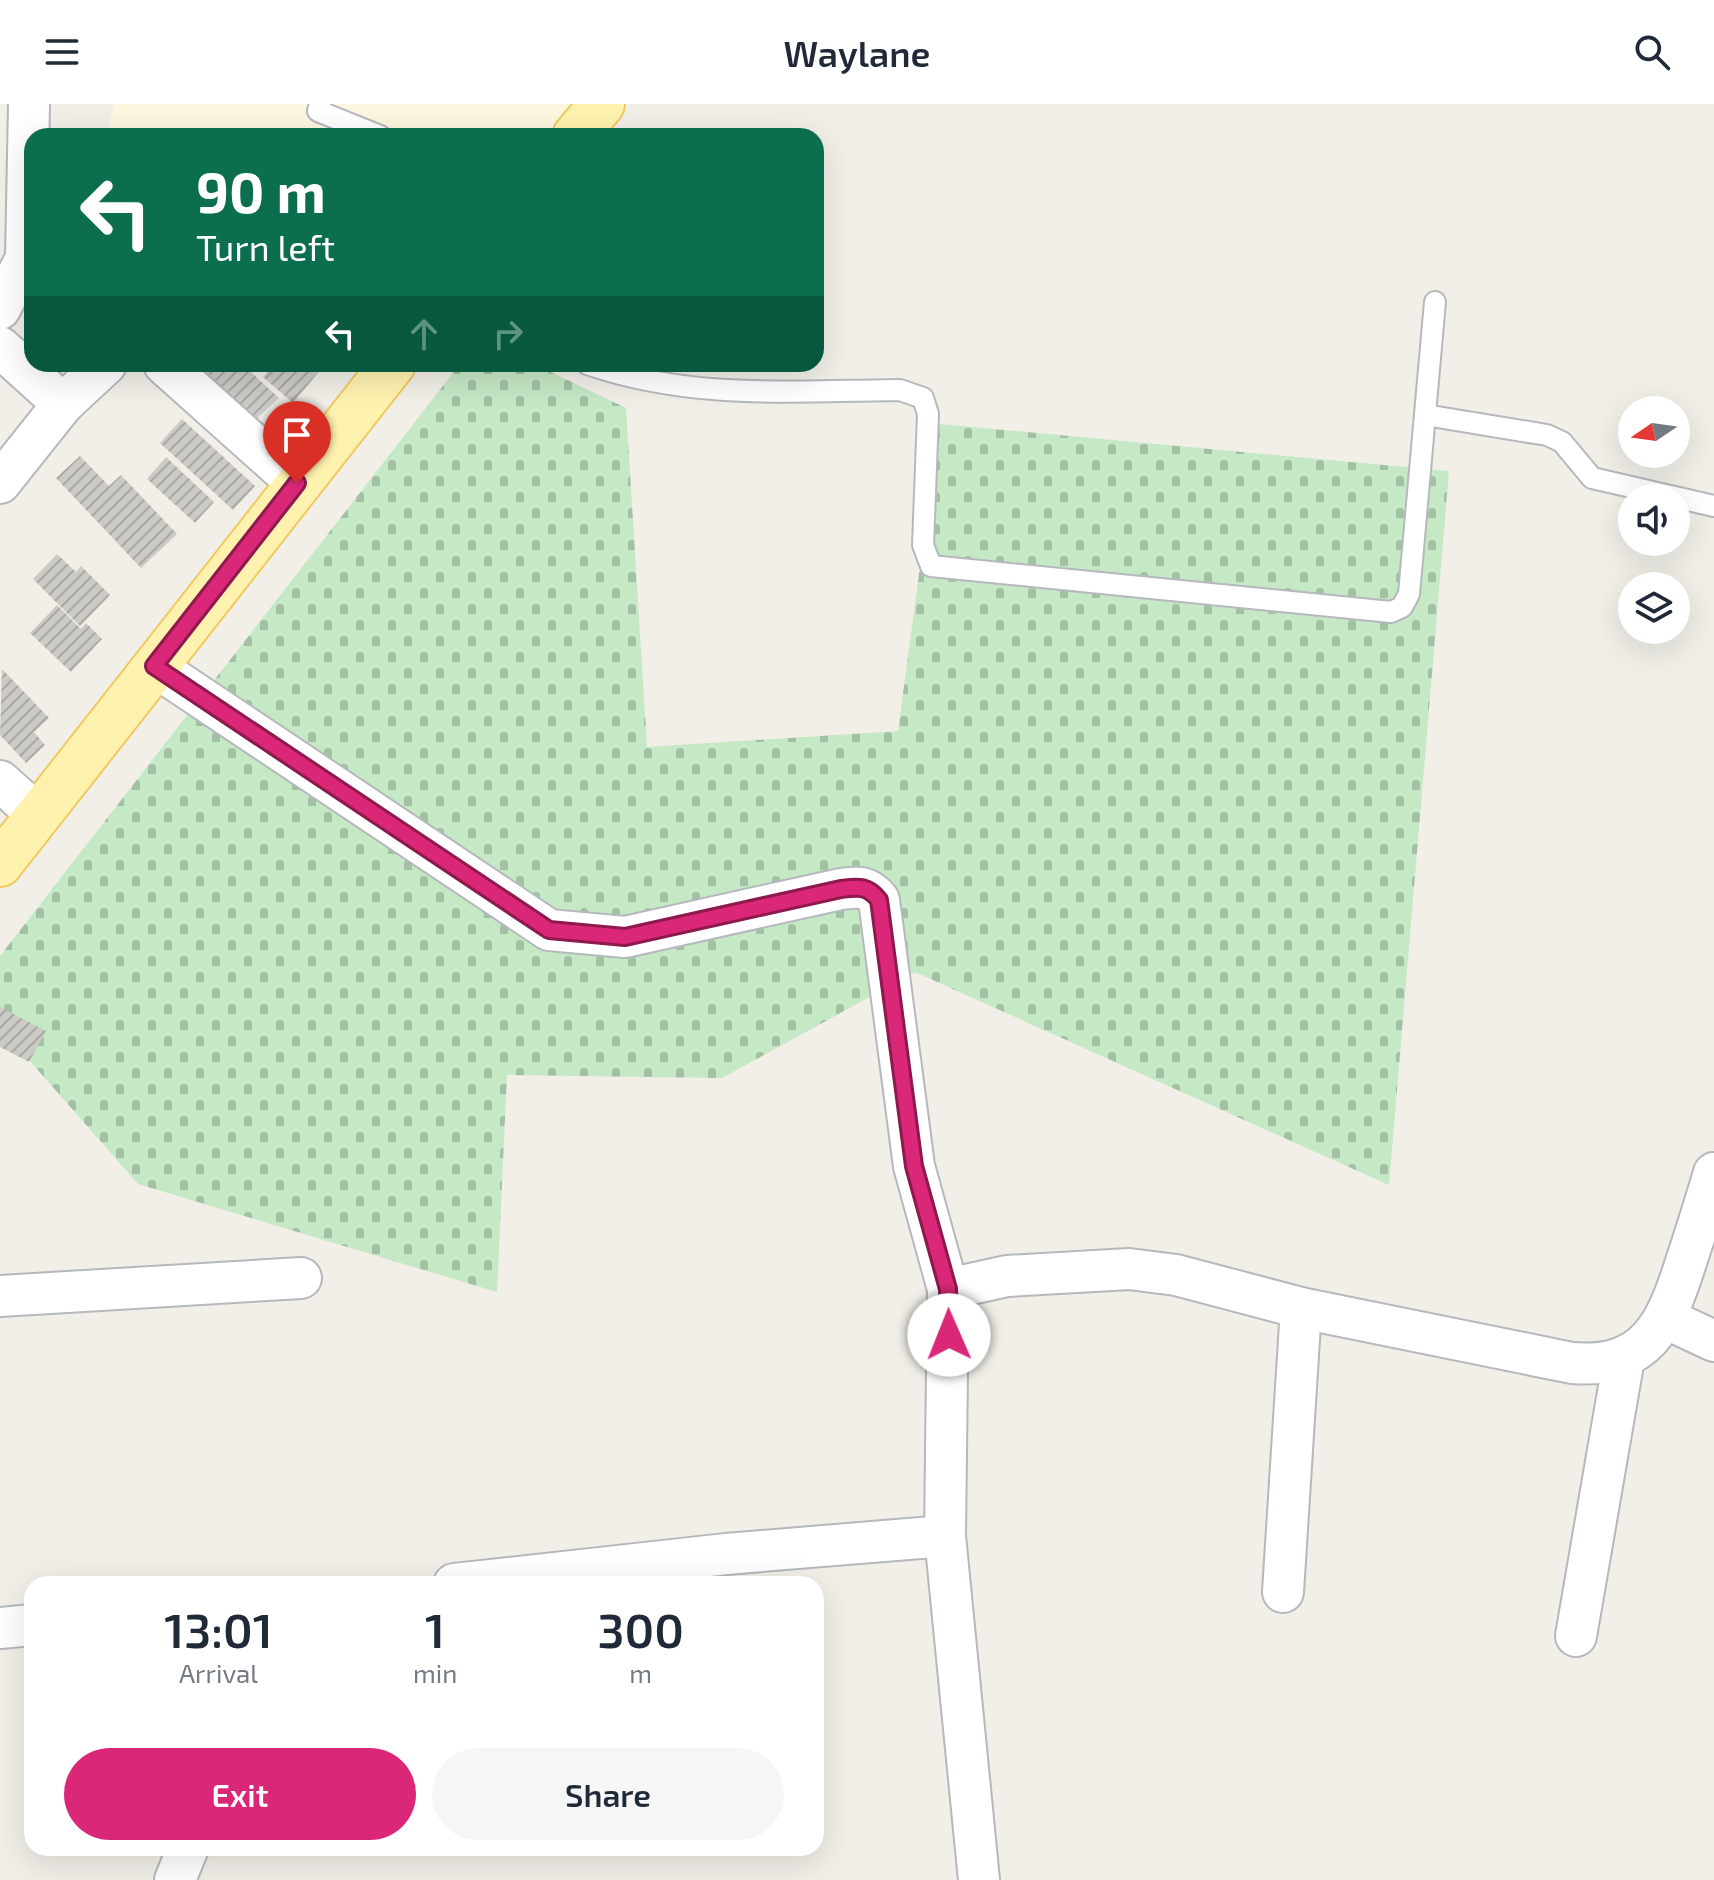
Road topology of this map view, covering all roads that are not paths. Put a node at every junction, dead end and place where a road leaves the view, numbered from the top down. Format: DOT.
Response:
graph roads {
  1 [pos="29,104"];
  2 [pos="320,104"];
  3 [pos="602,104"];
  4 [pos="29,128"];
  5 [pos="360,128"];
  6 [pos="582,128"];
  7 [pos="24,262"];
  8 [pos="1435,302"];
  9 [pos="0,309"];
  10 [pos="0,347"];
  11 [pos="24,369"];
  12 [pos="28,372"];
  13 [pos="97,372"];
  14 [pos="173,372"];
  15 [pos="387,372"];
  16 [pos="610,372"];
  17 [pos="63,404"];
  18 [pos="1425,415"];
  19 [pos="0,483"];
  20 [pos="297,483"];
  21 [pos="1714,506"];
  22 [pos="154,666"];
  23 [pos="0,781"];
  24 [pos="39,816"];
  25 [pos="0,864"];
  26 [pos="1714,1173"];
  27 [pos="301,1278"];
  28 [pos="948,1289"];
  29 [pos="0,1296"];
  30 [pos="1301,1308"];
  31 [pos="1667,1319"];
  32 [pos="1714,1341"];
  33 [pos="1624,1358"];
  34 [pos="945,1536"];
  35 [pos="527,1576"];
  36 [pos="1283,1592"];
  37 [pos="24,1626"];
  38 [pos="0,1628"];
  39 [pos="1576,1636"];
  40 [pos="185,1856"];
  41 [pos="978,1862"];
  42 [pos="175,1880"];
  43 [pos="997,1880"];
  1 -- 4 [label="street"];
  2 -- 5 [label="lane"];
  3 -- 6 [label="main road"];
  7 -- 9 [label="street"];
  8 -- 18 [label="lane"];
  10 -- 11 [label="street"];
  12 -- 17 [label="street"];
  13 -- 17 [label="street"];
  14 -- 20 [label="street"];
  15 -- 20 [label="main road"];
  16 -- 18 [label="lane"];
  17 -- 19 [label="street"];
  18 -- 21 [label="lane"];
  20 -- 22 [label="main road"];
  22 -- 24 [label="main road"];
  22 -- 28 [label="street"];
  23 -- 24 [label="street"];
  24 -- 25 [label="main road"];
  26 -- 31 [label="street"];
  27 -- 29 [label="street"];
  28 -- 30 [label="street"];
  28 -- 34 [label="street"];
  30 -- 33 [label="street"];
  30 -- 36 [label="street"];
  31 -- 32 [label="street"];
  31 -- 33 [label="street"];
  33 -- 39 [label="street"];
  34 -- 35 [label="street"];
  34 -- 41 [label="street"];
  37 -- 38 [label="street"];
  40 -- 42 [label="street"];
  41 -- 43 [label="street"];
}
